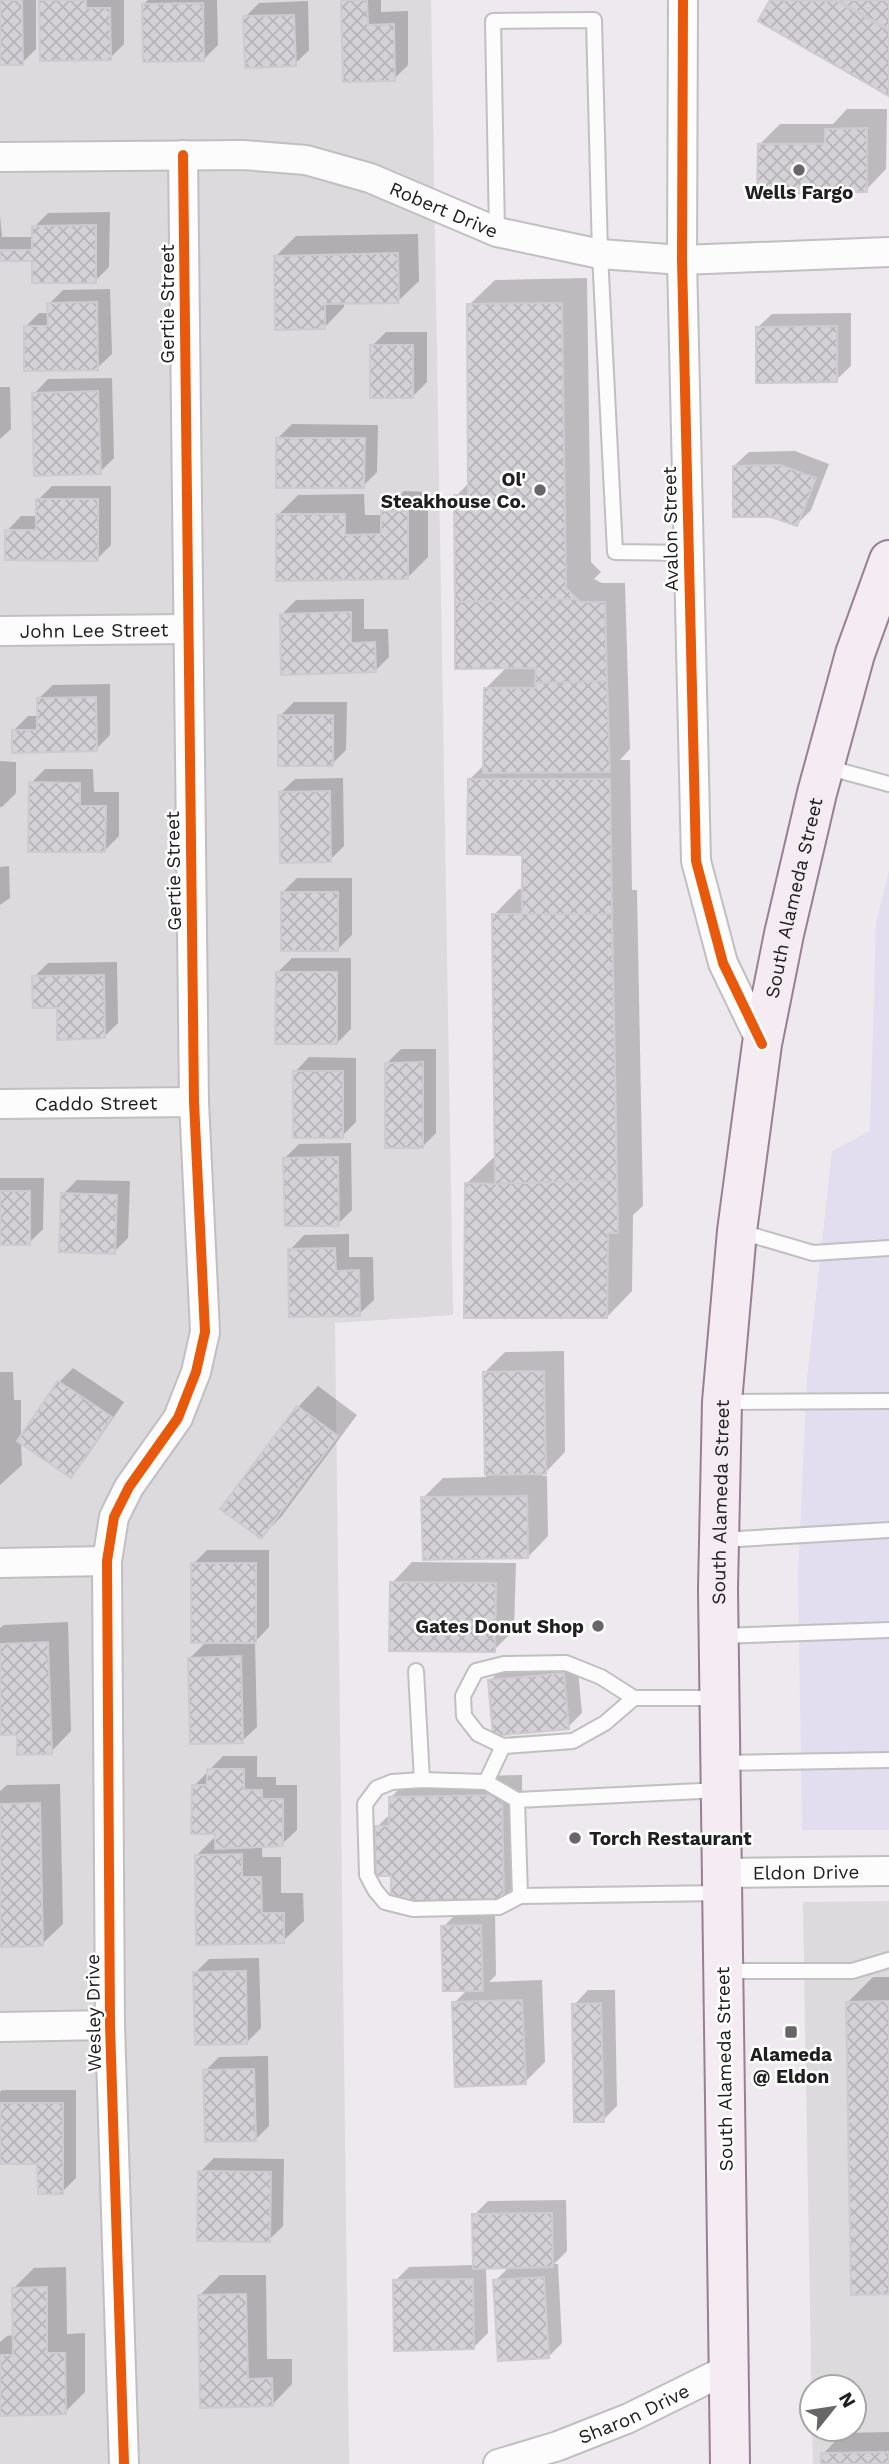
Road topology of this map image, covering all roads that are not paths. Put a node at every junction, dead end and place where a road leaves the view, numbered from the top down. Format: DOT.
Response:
graph roads {
  1 [pos="683,0"];
  2 [pos="183,155"];
  3 [pos="0,157"];
  4 [pos="497,232"];
  5 [pos="889,252"];
  6 [pos="600,254"];
  7 [pos="682,260"];
  8 [pos="688,553"];
  9 [pos="888,565"];
  10 [pos="187,629"];
  11 [pos="0,631"];
  12 [pos="824,767"];
  13 [pos="889,784"];
  14 [pos="762,1044"];
  15 [pos="194,1102"];
  16 [pos="0,1104"];
  17 [pos="737,1231"];
  18 [pos="889,1248"];
  19 [pos="889,1401"];
  20 [pos="722,1402"];
  21 [pos="889,1530"];
  22 [pos="719,1540"];
  23 [pos="107,1561"];
  24 [pos="0,1563"];
  25 [pos="889,1630"];
  26 [pos="719,1636"];
  27 [pos="416,1671"];
  28 [pos="634,1698"];
  29 [pos="719,1698"];
  30 [pos="503,1746"];
  31 [pos="889,1760"];
  32 [pos="721,1777"];
  33 [pos="422,1780"];
  34 [pos="486,1782"];
  35 [pos="517,1800"];
  36 [pos="889,1871"];
  37 [pos="722,1883"];
  38 [pos="520,1896"];
  39 [pos="889,1960"];
  40 [pos="723,1971"];
  41 [pos="110,2025"];
  42 [pos="0,2027"];
  43 [pos="728,2369"];
  44 [pos="124,2464"];
  45 [pos="498,2464"];
  46 [pos="730,2464"];
  1 -- 7 [label="street, Avalon Street"];
  2 -- 3 [label="street, Robert Drive"];
  2 -- 4 [label="street, Robert Drive"];
  2 -- 10 [label="street, Gertie Street"];
  4 -- 6 [label="street, Robert Drive"];
  4 -- 6 [label="lane"];
  5 -- 7 [label="street, Robert Drive"];
  6 -- 7 [label="street, Robert Drive"];
  6 -- 8 [label="lane"];
  7 -- 8 [label="street, Avalon Street"];
  8 -- 14 [label="street, Avalon Street"];
  9 -- 12 [label="main road, South Alameda Street"];
  10 -- 11 [label="street, John Lee Street"];
  10 -- 15 [label="street, Gertie Street"];
  12 -- 13 [label="lane"];
  12 -- 14 [label="main road, South Alameda Street"];
  14 -- 17 [label="main road, South Alameda Street"];
  15 -- 16 [label="street, Caddo Street"];
  15 -- 23 [label="street, Gertie Street"];
  17 -- 18 [label="lane"];
  17 -- 20 [label="main road, South Alameda Street"];
  19 -- 20 [label="lane"];
  20 -- 22 [label="main road, South Alameda Street"];
  21 -- 22 [label="lane"];
  22 -- 26 [label="main road, South Alameda Street"];
  23 -- 24 [label="street"];
  23 -- 41 [label="street, Wesley Drive"];
  25 -- 26 [label="lane"];
  26 -- 29 [label="main road, South Alameda Street"];
  27 -- 33 [label="lane"];
  28 -- 29 [label="lane"];
  28 -- 30 [label="lane"];
  28 -- 30 [label="lane"];
  29 -- 32 [label="main road, South Alameda Street"];
  30 -- 34 [label="lane"];
  31 -- 32 [label="lane"];
  32 -- 35 [label="lane"];
  32 -- 37 [label="main road, South Alameda Street"];
  33 -- 34 [label="lane"];
  33 -- 38 [label="lane"];
  34 -- 35 [label="lane"];
  35 -- 38 [label="lane"];
  36 -- 37 [label="street, Eldon Drive"];
  37 -- 38 [label="lane"];
  37 -- 40 [label="main road, South Alameda Street"];
  39 -- 40 [label="lane"];
  40 -- 43 [label="main road, South Alameda Street"];
  41 -- 42 [label="street"];
  41 -- 44 [label="street, Wesley Drive"];
  43 -- 45 [label="street, Sharon Drive"];
  43 -- 46 [label="main road, South Alameda Street"];
}
